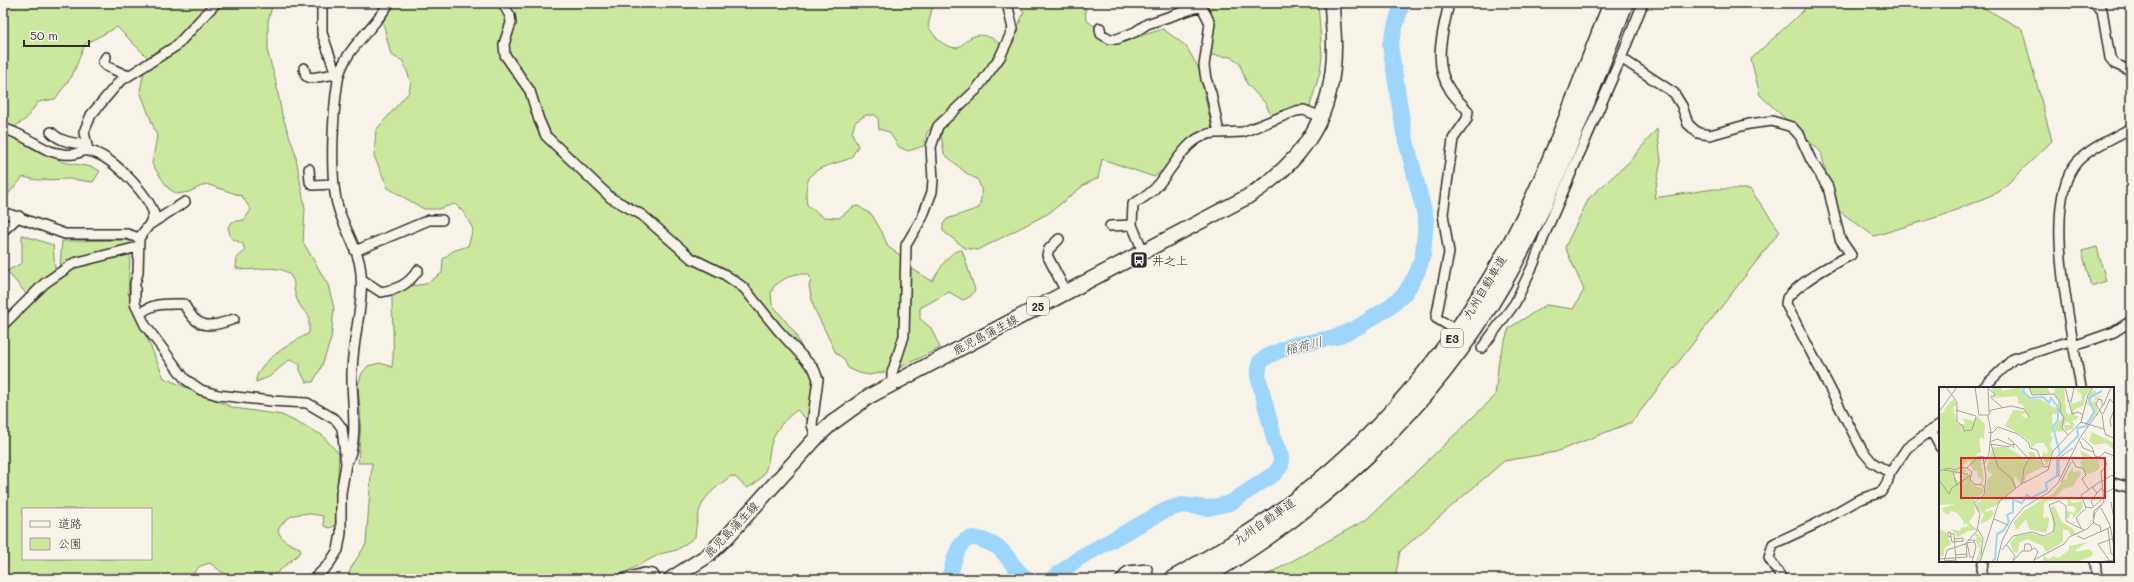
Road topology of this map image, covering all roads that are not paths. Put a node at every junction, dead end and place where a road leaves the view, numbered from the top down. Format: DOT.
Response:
graph roads {
  1 [pos="216,3"];
  2 [pos="322,3"];
  3 [pos="389,3"];
  4 [pos="503,3"];
  5 [pos="1007,3"];
  6 [pos="1332,3"];
  7 [pos="1449,3"];
  8 [pos="1612,3"];
  9 [pos="1625,3"];
  10 [pos="1643,3"];
  11 [pos="2092,3"];
  12 [pos="1200,4"];
  13 [pos="1100,28"];
  14 [pos="106,57"];
  15 [pos="1621,58"];
  16 [pos="304,68"];
  17 [pos="2131,71"];
  18 [pos="128,76"];
  19 [pos="337,77"];
  20 [pos="1321,117"];
  21 [pos="2131,128"];
  22 [pos="3,129"];
  23 [pos="51,132"];
  24 [pos="1219,133"];
  25 [pos="87,147"];
  26 [pos="308,169"];
  27 [pos="334,184"];
  28 [pos="185,202"];
  29 [pos="3,212"];
  30 [pos="19,216"];
  31 [pos="442,220"];
  32 [pos="150,225"];
  33 [pos="1132,225"];
  34 [pos="1110,226"];
  35 [pos="3,231"];
  36 [pos="1059,239"];
  37 [pos="138,242"];
  38 [pos="355,251"];
  39 [pos="1143,251"];
  40 [pos="418,270"];
  41 [pos="361,279"];
  42 [pos="1066,292"];
  43 [pos="140,314"];
  44 [pos="234,319"];
  45 [pos="2131,321"];
  46 [pos="3,325"];
  47 [pos="1450,327"];
  48 [pos="2074,343"];
  49 [pos="1482,348"];
  50 [pos="892,383"];
  51 [pos="1984,387"];
  52 [pos="2081,387"];
  53 [pos="1939,425"];
  54 [pos="1930,430"];
  55 [pos="816,438"];
  56 [pos="1939,446"];
  57 [pos="346,464"];
  58 [pos="1890,473"];
  59 [pos="2114,483"];
  60 [pos="2131,488"];
  61 [pos="1983,562"];
  62 [pos="2095,562"];
  63 [pos="314,579"];
  64 [pos="622,579"];
  65 [pos="656,579"];
  66 [pos="672,579"];
  67 [pos="1121,579"];
  68 [pos="1141,579"];
  69 [pos="1173,579"];
  70 [pos="1201,579"];
  71 [pos="1782,579"];
  72 [pos="1981,579"];
  73 [pos="2097,579"];
  1 -- 18 [label="street"];
  2 -- 19 [label="street"];
  3 -- 19 [label="street"];
  4 -- 55 [label="street"];
  5 -- 50 [label="street"];
  6 -- 20 [label="main road, 鹿児島蒲生線 / 25"];
  7 -- 47 [label="street"];
  8 -- 69 [label="highway, 九州自動車道 / E3"];
  9 -- 70 [label="highway, 九州自動車道 / E3"];
  10 -- 15 [label="street"];
  11 -- 17 [label="street"];
  12 -- 13 [label="street"];
  12 -- 24 [label="street"];
  14 -- 18 [label="street"];
  15 -- 49 [label="street"];
  15 -- 58 [label="street"];
  16 -- 19 [label="street"];
  18 -- 25 [label="street"];
  19 -- 27 [label="street"];
  20 -- 24 [label="street"];
  20 -- 39 [label="main road, 鹿児島蒲生線 / 25"];
  21 -- 48 [label="street"];
  22 -- 25 [label="street"];
  23 -- 25 [label="street"];
  24 -- 33 [label="street"];
  25 -- 32 [label="street"];
  26 -- 27 [label="street"];
  27 -- 38 [label="street"];
  28 -- 32 [label="street"];
  29 -- 30 [label="street"];
  30 -- 35 [label="street"];
  30 -- 37 [label="street"];
  31 -- 38 [label="street"];
  32 -- 37 [label="street"];
  33 -- 34 [label="street"];
  33 -- 39 [label="street"];
  36 -- 42 [label="street"];
  37 -- 43 [label="street"];
  37 -- 46 [label="street"];
  38 -- 41 [label="street"];
  39 -- 42 [label="main road, 鹿児島蒲生線 / 25"];
  40 -- 41 [label="street"];
  41 -- 57 [label="street"];
  42 -- 50 [label="main road, 鹿児島蒲生線 / 25"];
  43 -- 44 [label="street"];
  43 -- 57 [label="street"];
  45 -- 48 [label="street"];
  48 -- 51 [label="street"];
  48 -- 52 [label="street"];
  50 -- 55 [label="main road, 鹿児島蒲生線 / 25"];
  53 -- 54 [label="street"];
  54 -- 56 [label="street"];
  54 -- 58 [label="street"];
  55 -- 66 [label="main road, 鹿児島蒲生線 / 25"];
  57 -- 63 [label="street"];
  58 -- 71 [label="street"];
  59 -- 60 [label="street"];
  61 -- 72 [label="street"];
  62 -- 73 [label="street"];
  64 -- 65 [label="street"];
  67 -- 68 [label="street"];
}
